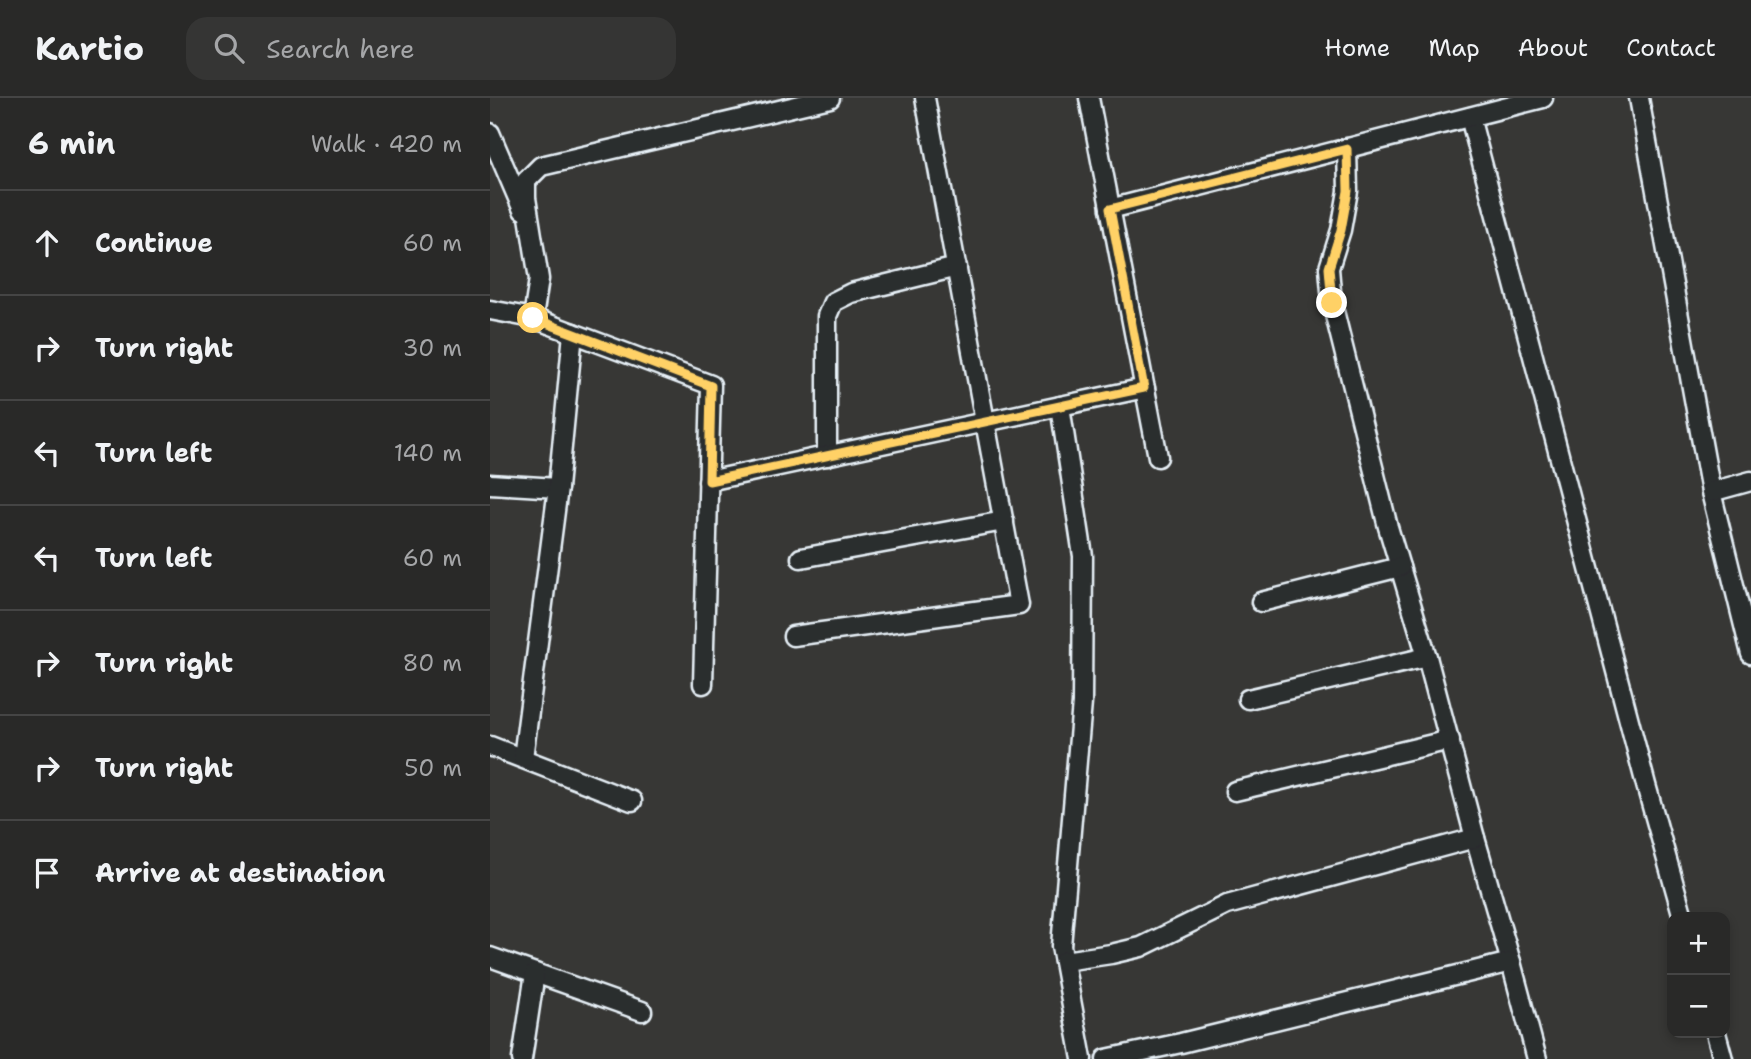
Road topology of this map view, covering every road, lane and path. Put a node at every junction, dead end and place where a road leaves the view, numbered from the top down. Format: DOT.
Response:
graph roads {
  1 [pos="830,98"];
  2 [pos="925,98"];
  3 [pos="1089,98"];
  4 [pos="1543,98"];
  5 [pos="1639,98"];
  6 [pos="1470,117"];
  7 [pos="490,132"];
  8 [pos="1347,149"];
  9 [pos="1110,209"];
  10 [pos="533,234"];
  11 [pos="957,267"];
  12 [pos="490,310"];
  13 [pos="533,318"];
  14 [pos="573,333"];
  15 [pos="1144,388"];
  16 [pos="1060,406"];
  17 [pos="985,422"];
  18 [pos="827,456"];
  19 [pos="1158,457"];
  20 [pos="709,481"];
  21 [pos="1751,481"];
  22 [pos="490,484"];
  23 [pos="558,488"];
  24 [pos="1711,492"];
  25 [pos="1004,521"];
  26 [pos="801,558"];
  27 [pos="1400,567"];
  28 [pos="1261,602"];
  29 [pos="793,636"];
  30 [pos="1751,654"];
  31 [pos="1427,657"];
  32 [pos="702,684"];
  33 [pos="1248,699"];
  34 [pos="1450,740"];
  35 [pos="490,746"];
  36 [pos="523,758"];
  37 [pos="1235,791"];
  38 [pos="632,801"];
  39 [pos="1475,838"];
  40 [pos="1682,912"];
  41 [pos="490,957"];
  42 [pos="1064,961"];
  43 [pos="1511,962"];
  44 [pos="535,973"];
  45 [pos="642,1011"];
  46 [pos="1717,1038"];
  47 [pos="522,1059"];
  48 [pos="1082,1059"];
  49 [pos="1106,1059"];
  50 [pos="1536,1059"];
  51 [pos="1723,1059"];
  1 -- 10 [label="street"];
  2 -- 11 [label="street"];
  3 -- 9 [label="street"];
  4 -- 6 [label="street"];
  5 -- 24 [label="street"];
  6 -- 8 [label="street"];
  6 -- 40 [label="street"];
  7 -- 10 [label="street"];
  8 -- 9 [label="street"];
  8 -- 27 [label="street"];
  9 -- 15 [label="street"];
  10 -- 13 [label="street"];
  11 -- 17 [label="street"];
  11 -- 18 [label="street"];
  12 -- 13 [label="street"];
  13 -- 14 [label="street"];
  14 -- 20 [label="street"];
  14 -- 23 [label="street"];
  15 -- 16 [label="street"];
  15 -- 19 [label="street"];
  16 -- 17 [label="street"];
  16 -- 42 [label="street"];
  17 -- 18 [label="street"];
  17 -- 25 [label="street"];
  18 -- 20 [label="street"];
  20 -- 32 [label="street"];
  21 -- 24 [label="street"];
  22 -- 23 [label="street"];
  23 -- 36 [label="street"];
  24 -- 30 [label="street"];
  25 -- 26 [label="street"];
  25 -- 29 [label="street"];
  27 -- 28 [label="street"];
  27 -- 31 [label="street"];
  31 -- 33 [label="street"];
  31 -- 34 [label="street"];
  34 -- 37 [label="street"];
  34 -- 39 [label="street"];
  35 -- 36 [label="street"];
  36 -- 38 [label="street"];
  39 -- 42 [label="street"];
  39 -- 43 [label="street"];
  41 -- 44 [label="street"];
  42 -- 48 [label="street"];
  43 -- 49 [label="street"];
  43 -- 50 [label="street"];
  44 -- 45 [label="street"];
  44 -- 47 [label="street"];
  46 -- 51 [label="street"];
}
